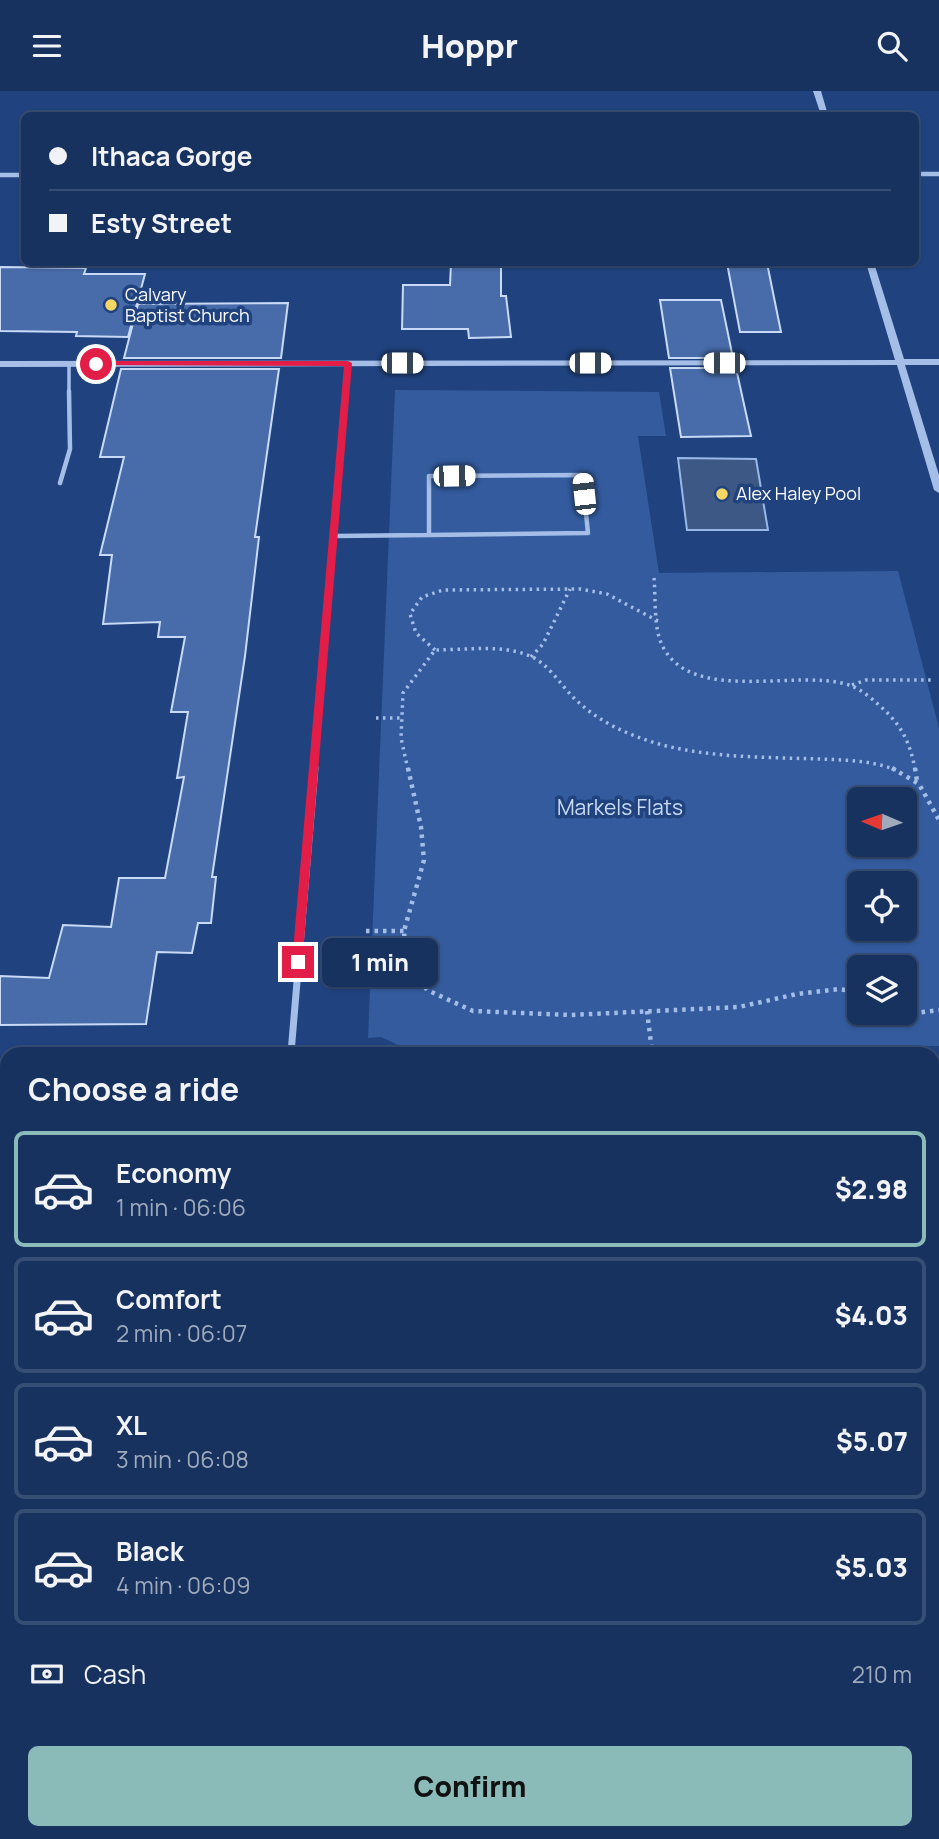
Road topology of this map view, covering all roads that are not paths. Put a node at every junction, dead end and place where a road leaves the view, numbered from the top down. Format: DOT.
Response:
graph roads {
  1 [pos="817,91"];
  2 [pos="824,112"];
  3 [pos="919,174"];
  4 [pos="939,174"];
  5 [pos="0,175"];
  6 [pos="21,175"];
  7 [pos="871,266"];
  8 [pos="900,362"];
  9 [pos="939,362"];
  10 [pos="348,363"];
  11 [pos="0,364"];
  12 [pos="68,364"];
  13 [pos="60,483"];
  14 [pos="939,490"];
  15 [pos="429,535"];
  16 [pos="333,536"];
  17 [pos="291,1047"];
  1 -- 2 [label="street"];
  3 -- 4 [label="street"];
  5 -- 6 [label="street"];
  7 -- 8 [label="street"];
  8 -- 9 [label="street"];
  8 -- 10 [label="street"];
  8 -- 14 [label="street"];
  10 -- 12 [label="street"];
  10 -- 16 [label="street"];
  11 -- 12 [label="street"];
  12 -- 13 [label="lane"];
  15 -- 15 [label="lane"];
  15 -- 16 [label="lane"];
  16 -- 17 [label="street"];
}
